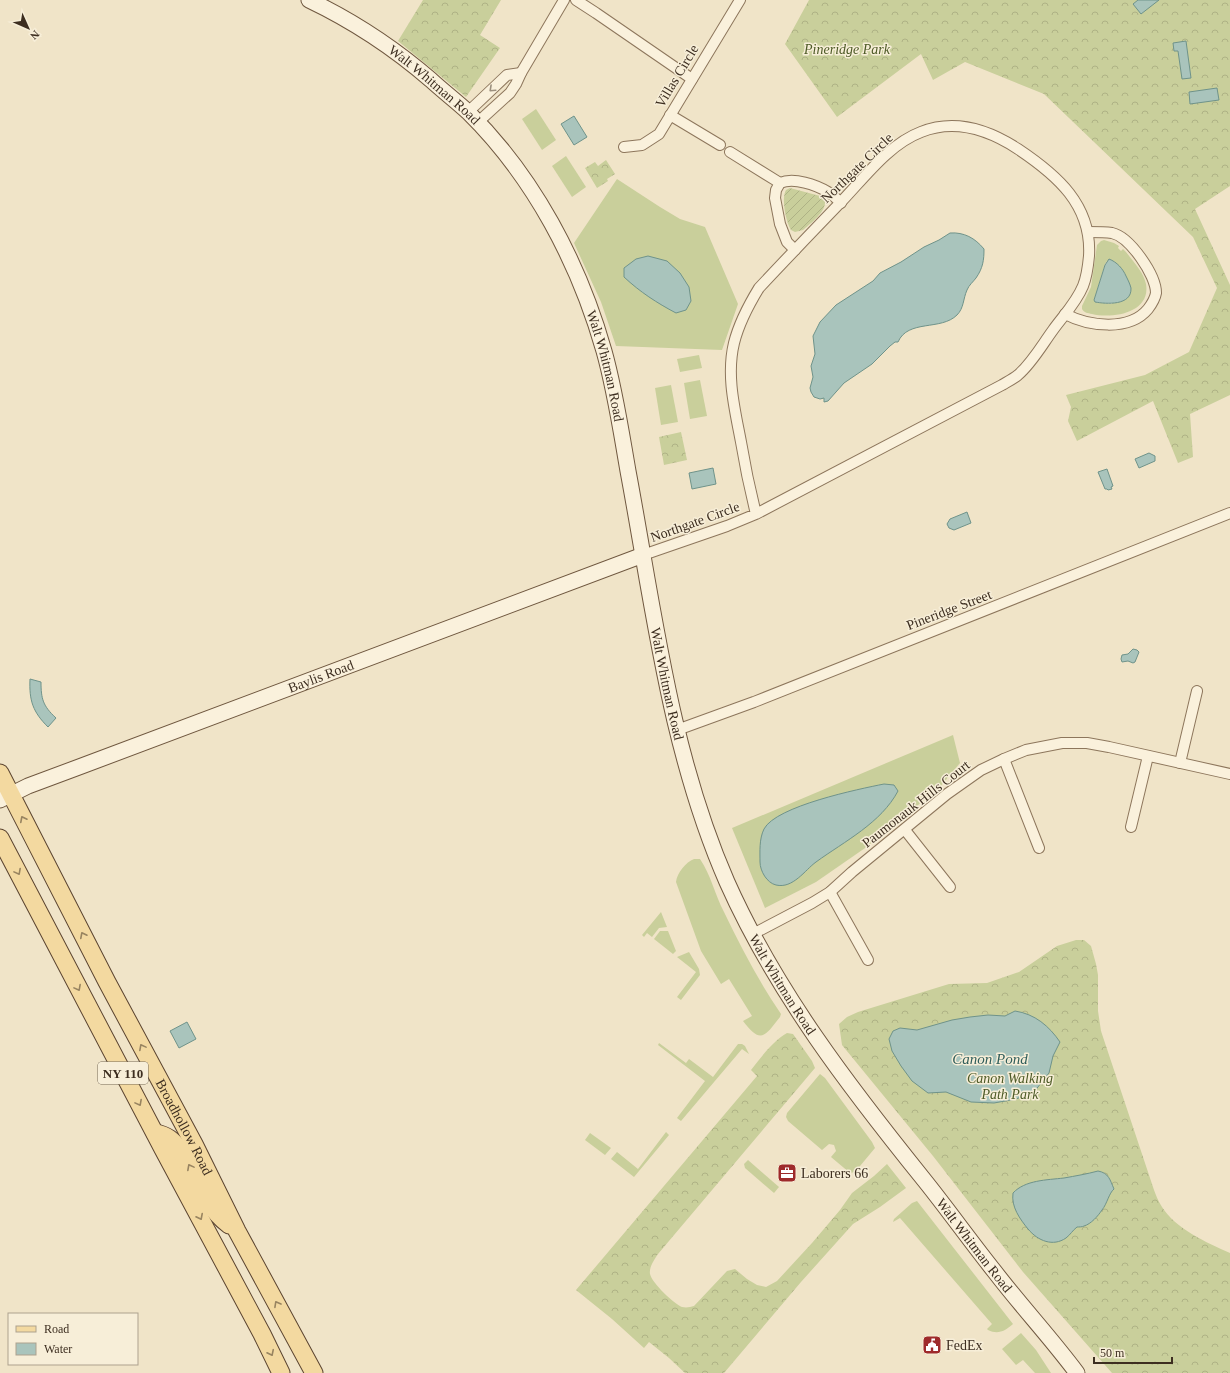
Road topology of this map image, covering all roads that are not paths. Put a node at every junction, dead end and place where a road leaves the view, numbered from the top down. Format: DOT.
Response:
graph roads {
  1 [pos="308,0"];
  2 [pos="564,0"];
  3 [pos="576,0"];
  4 [pos="740,0"];
  5 [pos="520,73"];
  6 [pos="692,79"];
  7 [pos="670,115"];
  8 [pos="473,118"];
  9 [pos="720,145"];
  10 [pos="624,147"];
  11 [pos="730,152"];
  12 [pos="780,183"];
  13 [pos="840,202"];
  14 [pos="1088,232"];
  15 [pos="795,250"];
  16 [pos="1065,314"];
  17 [pos="1230,513"];
  18 [pos="756,514"];
  19 [pos="643,555"];
  20 [pos="1197,691"];
  21 [pos="678,730"];
  22 [pos="1148,756"];
  23 [pos="1004,758"];
  24 [pos="1180,763"];
  25 [pos="0,773"];
  26 [pos="1230,774"];
  27 [pos="5,797"];
  28 [pos="1131,827"];
  29 [pos="905,830"];
  30 [pos="0,838"];
  31 [pos="1040,848"];
  32 [pos="950,887"];
  33 [pos="830,892"];
  34 [pos="753,934"];
  35 [pos="868,960"];
  36 [pos="155,1133"];
  37 [pos="237,1231"];
  38 [pos="281,1373"];
  39 [pos="314,1373"];
  40 [pos="1077,1373"];
  1 -- 8 [label="main road, Walt Whitman Road"];
  2 -- 5 [label="street"];
  3 -- 6 [label="street"];
  4 -- 6 [label="street, Villas Circle"];
  5 -- 8 [label="street"];
  5 -- 8 [label="street, one-way"];
  6 -- 7 [label="street, Villas Circle"];
  7 -- 9 [label="street"];
  7 -- 10 [label="street, Villas Circle"];
  8 -- 19 [label="main road, Walt Whitman Road"];
  11 -- 12 [label="street"];
  12 -- 13 [label="street"];
  12 -- 15 [label="street"];
  13 -- 14 [label="street, Northgate Circle"];
  13 -- 15 [label="street, Northgate Circle"];
  14 -- 16 [label="street, Northgate Circle"];
  14 -- 16 [label="street"];
  15 -- 18 [label="street, Northgate Circle"];
  16 -- 18 [label="street, Northgate Circle"];
  17 -- 21 [label="street, Pineridge Street"];
  18 -- 19 [label="street, Northgate Circle"];
  19 -- 21 [label="main road, Walt Whitman Road"];
  19 -- 27 [label="main road, Baylis Road"];
  20 -- 24 [label="street"];
  21 -- 34 [label="main road, Walt Whitman Road"];
  22 -- 23 [label="street, Paumonauk Hills Court"];
  22 -- 24 [label="street, Paumonauk Hills Court"];
  22 -- 28 [label="street"];
  23 -- 29 [label="street, Paumonauk Hills Court"];
  23 -- 31 [label="street"];
  24 -- 26 [label="street, Paumonauk Hills Court"];
  25 -- 27 [label="main road, Broadhollow Road / NY 110"];
  37 -- 27 [label="main road, Broadhollow Road / NY 110, one-way"];
  29 -- 32 [label="street"];
  29 -- 33 [label="street, Paumonauk Hills Court"];
  30 -- 36 [label="main road, Broadhollow Road / NY 110, one-way"];
  33 -- 34 [label="street, Paumonauk Hills Court"];
  33 -- 35 [label="street"];
  34 -- 40 [label="main road, Walt Whitman Road"];
  37 -- 36 [label="main road, one-way"];
  36 -- 38 [label="main road, Broadhollow Road / NY 110, one-way"];
  39 -- 37 [label="main road, Broadhollow Road / NY 110, one-way"];
}
